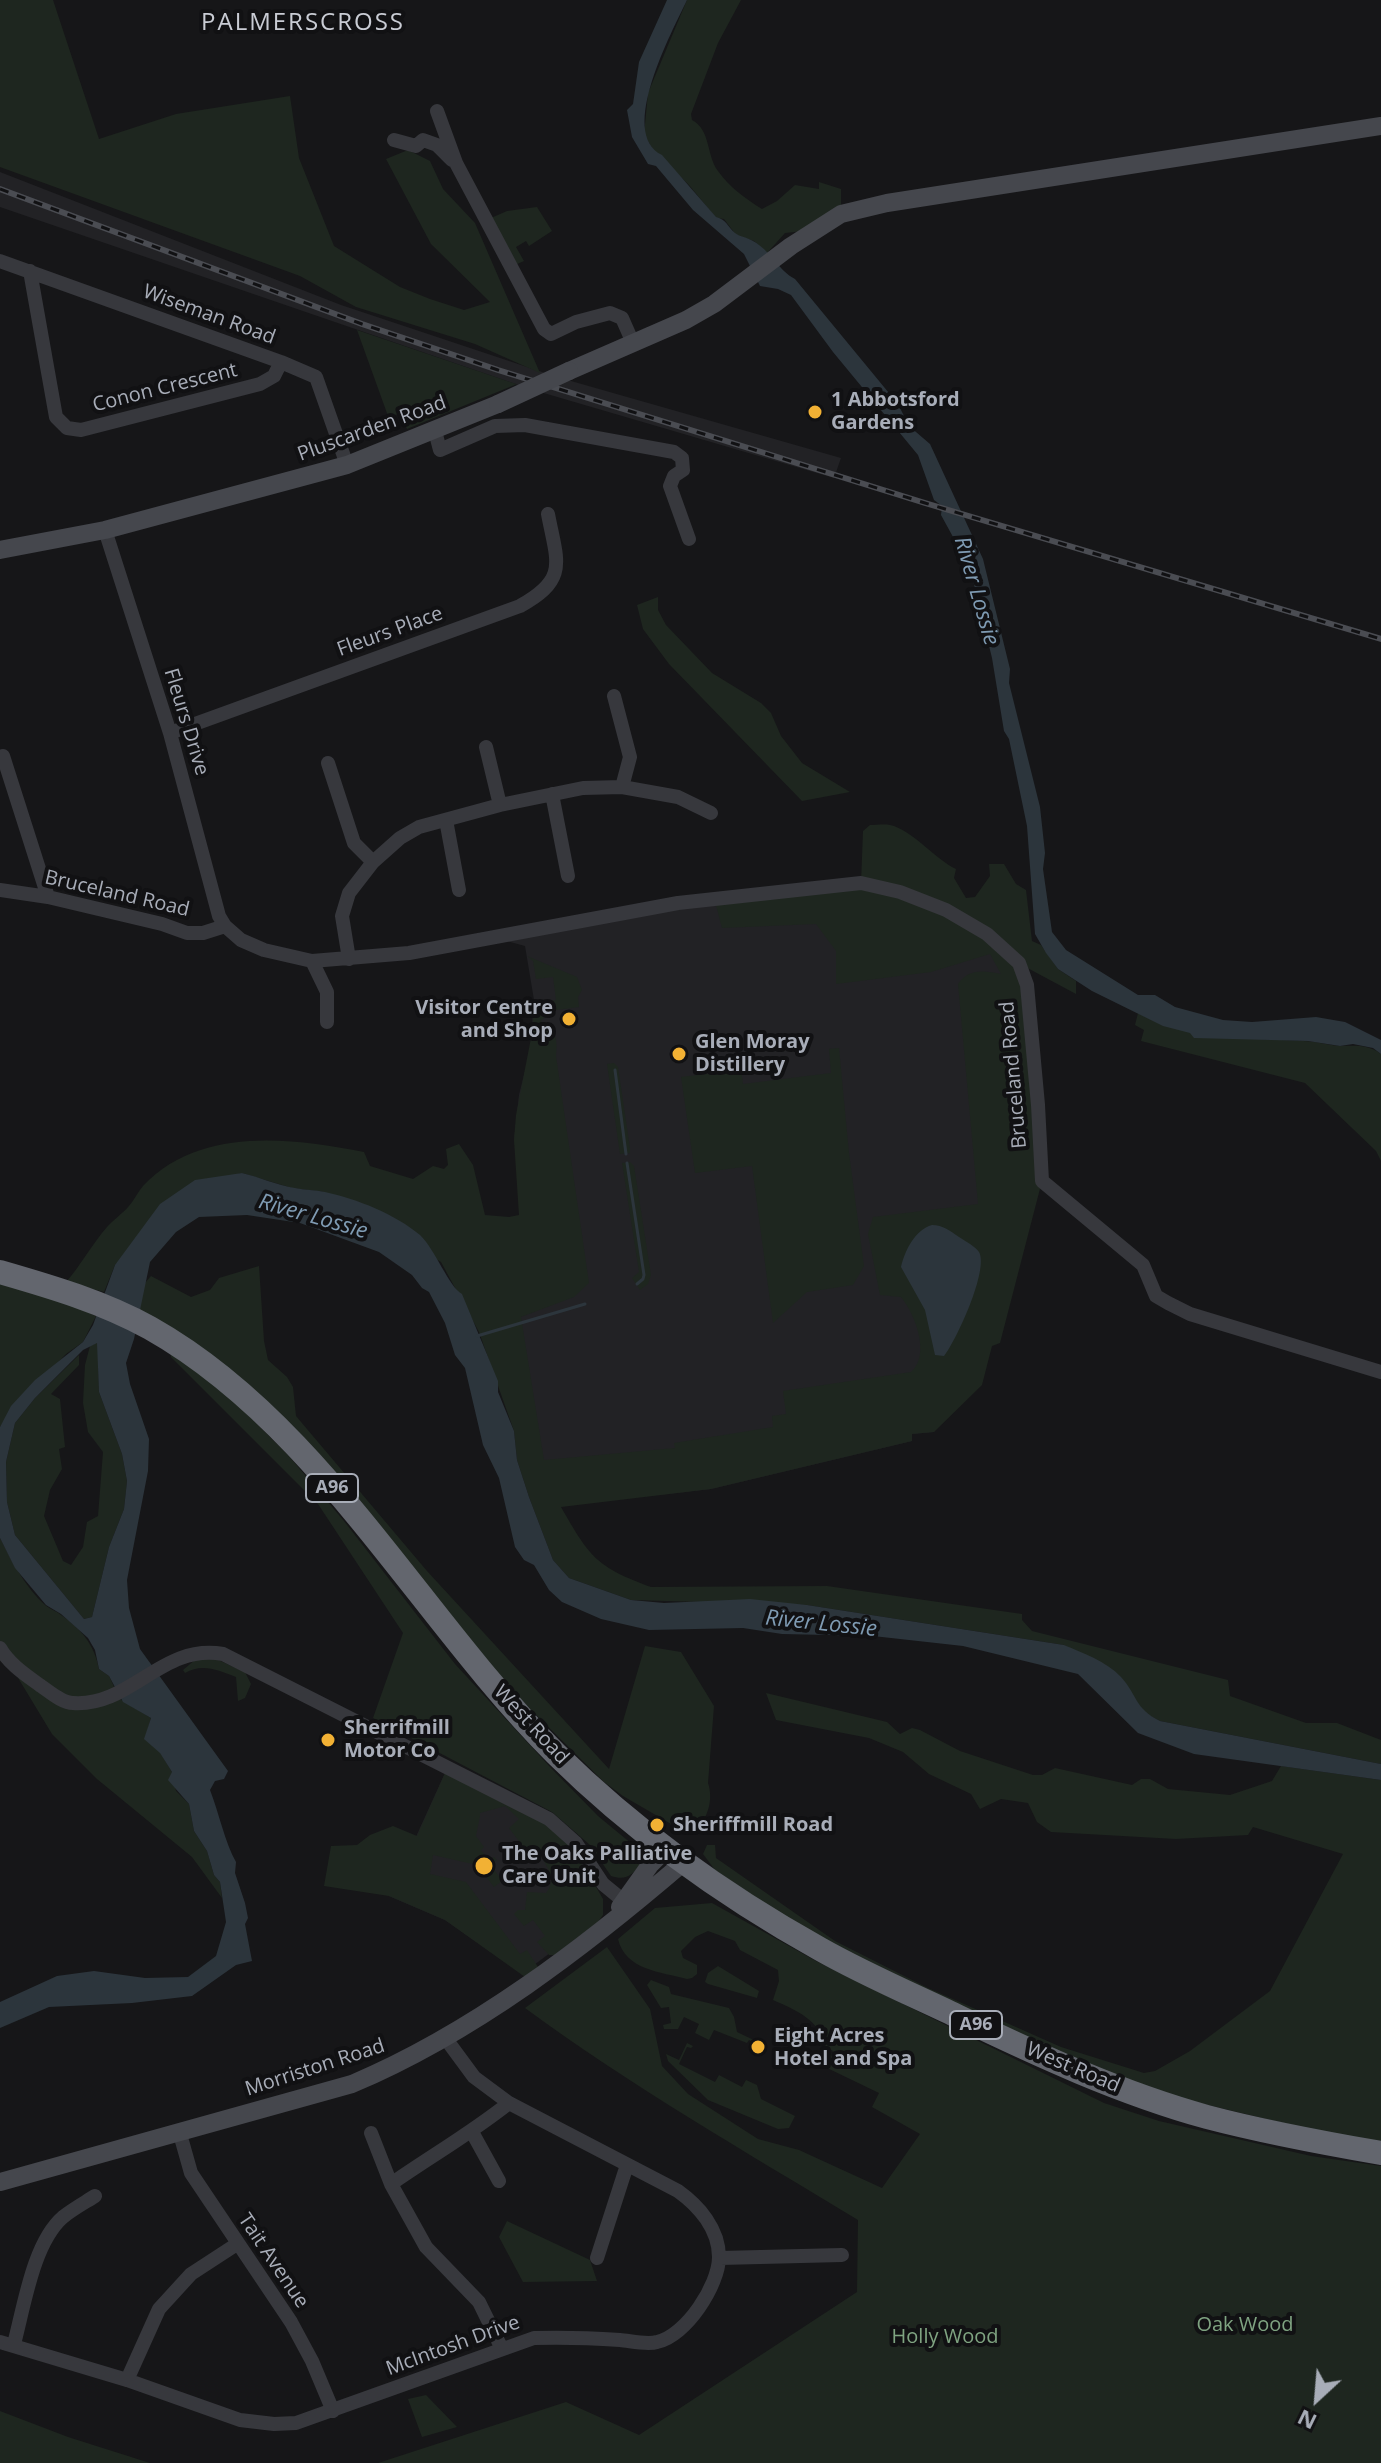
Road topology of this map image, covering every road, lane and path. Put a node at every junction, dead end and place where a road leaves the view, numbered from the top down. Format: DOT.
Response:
graph roads {
  1 [pos="437,111"];
  2 [pos="1381,126"];
  3 [pos="394,140"];
  4 [pos="456,163"];
  5 [pos="0,261"];
  6 [pos="30,271"];
  7 [pos="633,343"];
  8 [pos="281,362"];
  9 [pos="435,431"];
  10 [pos="347,465"];
  11 [pos="548,514"];
  12 [pos="105,530"];
  13 [pos="689,539"];
  14 [pos="0,550"];
  15 [pos="614,696"];
  16 [pos="170,733"];
  17 [pos="486,747"];
  18 [pos="3,756"];
  19 [pos="328,763"];
  20 [pos="622,787"];
  21 [pos="552,794"];
  22 [pos="500,805"];
  23 [pos="711,813"];
  24 [pos="446,820"];
  25 [pos="373,862"];
  26 [pos="568,876"];
  27 [pos="0,890"];
  28 [pos="459,890"];
  29 [pos="48,897"];
  30 [pos="225,926"];
  31 [pos="349,959"];
  32 [pos="312,961"];
  33 [pos="327,1022"];
  34 [pos="0,1272"];
  35 [pos="1381,1372"];
  36 [pos="0,1648"];
  37 [pos="675,1856"];
  38 [pos="628,1905"];
  39 [pos="446,2039"];
  40 [pos="509,2103"];
  41 [pos="472,2132"];
  42 [pos="371,2133"];
  43 [pos="180,2134"];
  44 [pos="1381,2153"];
  45 [pos="627,2165"];
  46 [pos="499,2181"];
  47 [pos="0,2182"];
  48 [pos="391,2184"];
  49 [pos="95,2196"];
  50 [pos="237,2244"];
  51 [pos="842,2255"];
  52 [pos="597,2258"];
  53 [pos="720,2258"];
  54 [pos="7,2343"];
  55 [pos="502,2349"];
  56 [pos="127,2380"];
  57 [pos="333,2411"];
  1 -- 4 [label="street"];
  2 -- 7 [label="main road, Pluscarden Road"];
  3 -- 4 [label="street"];
  4 -- 7 [label="street"];
  5 -- 6 [label="street, Wiseman Road"];
  6 -- 8 [label="street, Wiseman Road"];
  6 -- 8 [label="street, Conon Crescent"];
  7 -- 9 [label="main road, Pluscarden Road, bridge"];
  8 -- 10 [label="street, Wiseman Road"];
  9 -- 10 [label="main road, Pluscarden Road"];
  9 -- 13 [label="street"];
  10 -- 12 [label="main road, Pluscarden Road"];
  11 -- 16 [label="street, Fleurs Place"];
  12 -- 14 [label="main road, Pluscarden Road"];
  12 -- 16 [label="street, Fleurs Drive"];
  15 -- 20 [label="street"];
  16 -- 30 [label="street, Fleurs Drive"];
  17 -- 22 [label="street"];
  18 -- 29 [label="street"];
  19 -- 25 [label="street"];
  20 -- 21 [label="street"];
  20 -- 23 [label="street"];
  21 -- 22 [label="street"];
  21 -- 26 [label="street"];
  22 -- 24 [label="street"];
  24 -- 25 [label="street"];
  24 -- 28 [label="street"];
  25 -- 31 [label="street"];
  27 -- 29 [label="street, Bruceland Road"];
  29 -- 30 [label="street, Bruceland Road"];
  30 -- 32 [label="street, Bruceland Road"];
  31 -- 32 [label="street, Bruceland Road"];
  31 -- 35 [label="street, Bruceland Road"];
  32 -- 33 [label="street"];
  34 -- 37 [label="highway, West Road / A96"];
  36 -- 38 [label="street"];
  37 -- 38 [label="main road, Morriston Road"];
  37 -- 44 [label="highway, West Road / A96"];
  38 -- 39 [label="main road, Morriston Road"];
  39 -- 40 [label="street"];
  39 -- 43 [label="main road, Morriston Road"];
  40 -- 41 [label="street"];
  40 -- 45 [label="street"];
  41 -- 46 [label="street"];
  41 -- 48 [label="street"];
  42 -- 48 [label="street"];
  43 -- 47 [label="main road, Morriston Road"];
  43 -- 50 [label="street, Tait Avenue"];
  45 -- 52 [label="street"];
  45 -- 53 [label="street"];
  48 -- 55 [label="street"];
  49 -- 54 [label="street"];
  50 -- 56 [label="street"];
  50 -- 57 [label="street, Tait Avenue"];
  51 -- 53 [label="street"];
  53 -- 55 [label="street, McIntosh Drive"];
  54 -- 56 [label="street, McIntosh Drive"];
  55 -- 57 [label="street, McIntosh Drive"];
  56 -- 57 [label="street, McIntosh Drive"];
}
